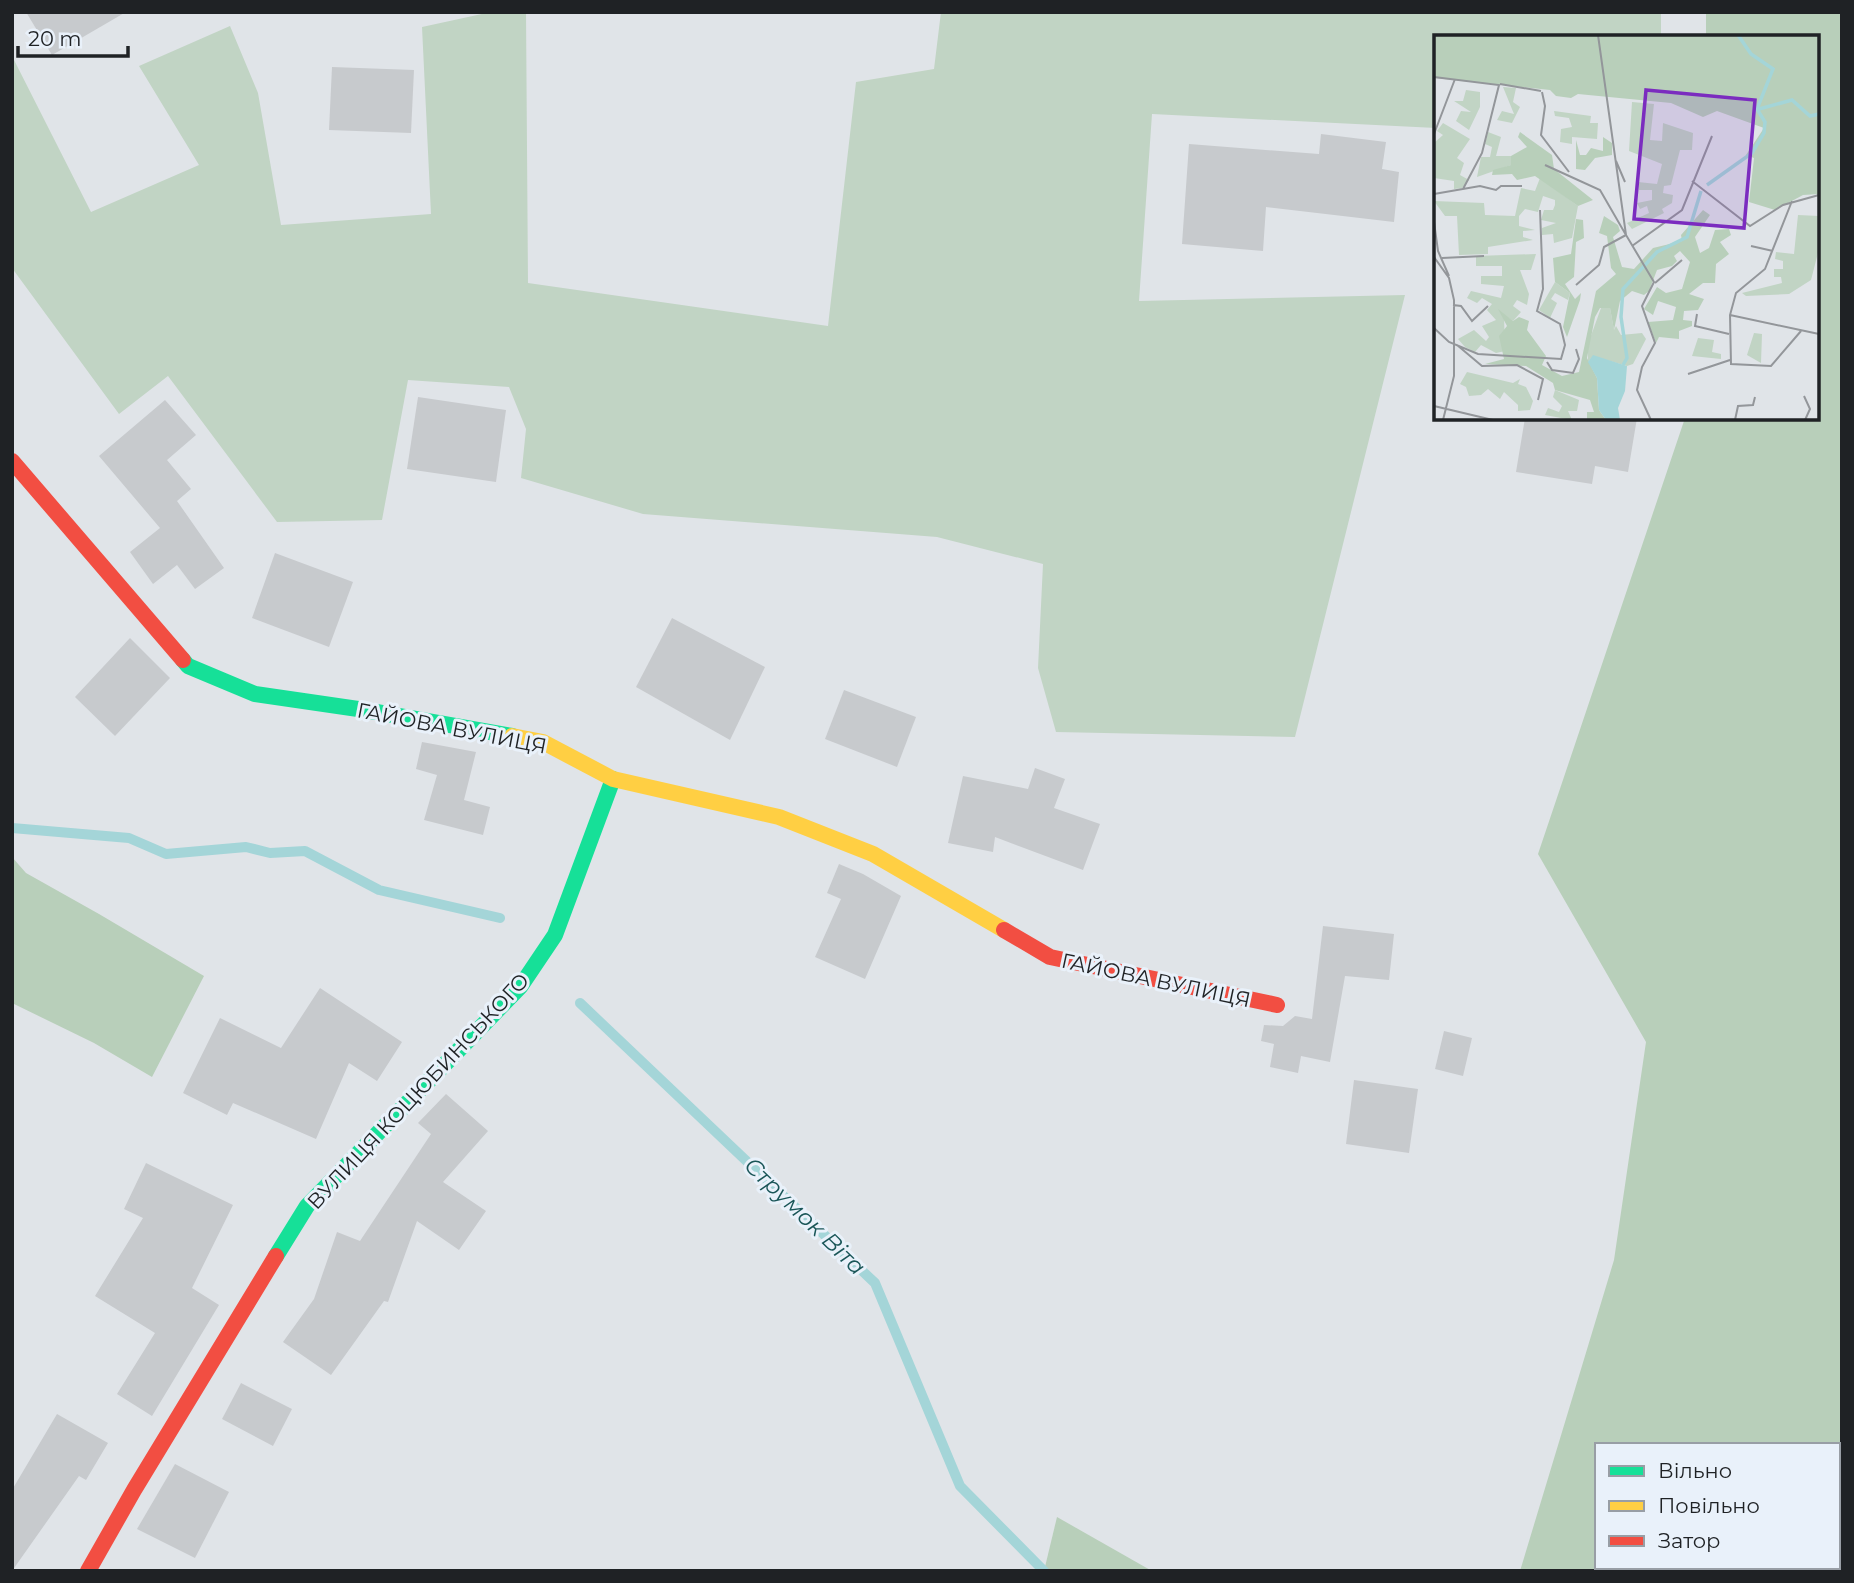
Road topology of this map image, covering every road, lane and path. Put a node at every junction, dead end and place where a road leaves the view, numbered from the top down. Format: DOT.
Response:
graph roads {
  1 [pos="12,461"];
  2 [pos="613,779"];
  3 [pos="1276,1005"];
  4 [pos="88,1571"];
  1 -- 2 [label="street, ГАЙОВА ВУЛИЦЯ"];
  2 -- 3 [label="street, ГАЙОВА ВУЛИЦЯ"];
  2 -- 4 [label="street, ВУЛИЦЯ КОЦЮБИНСЬКОГО"];
}
